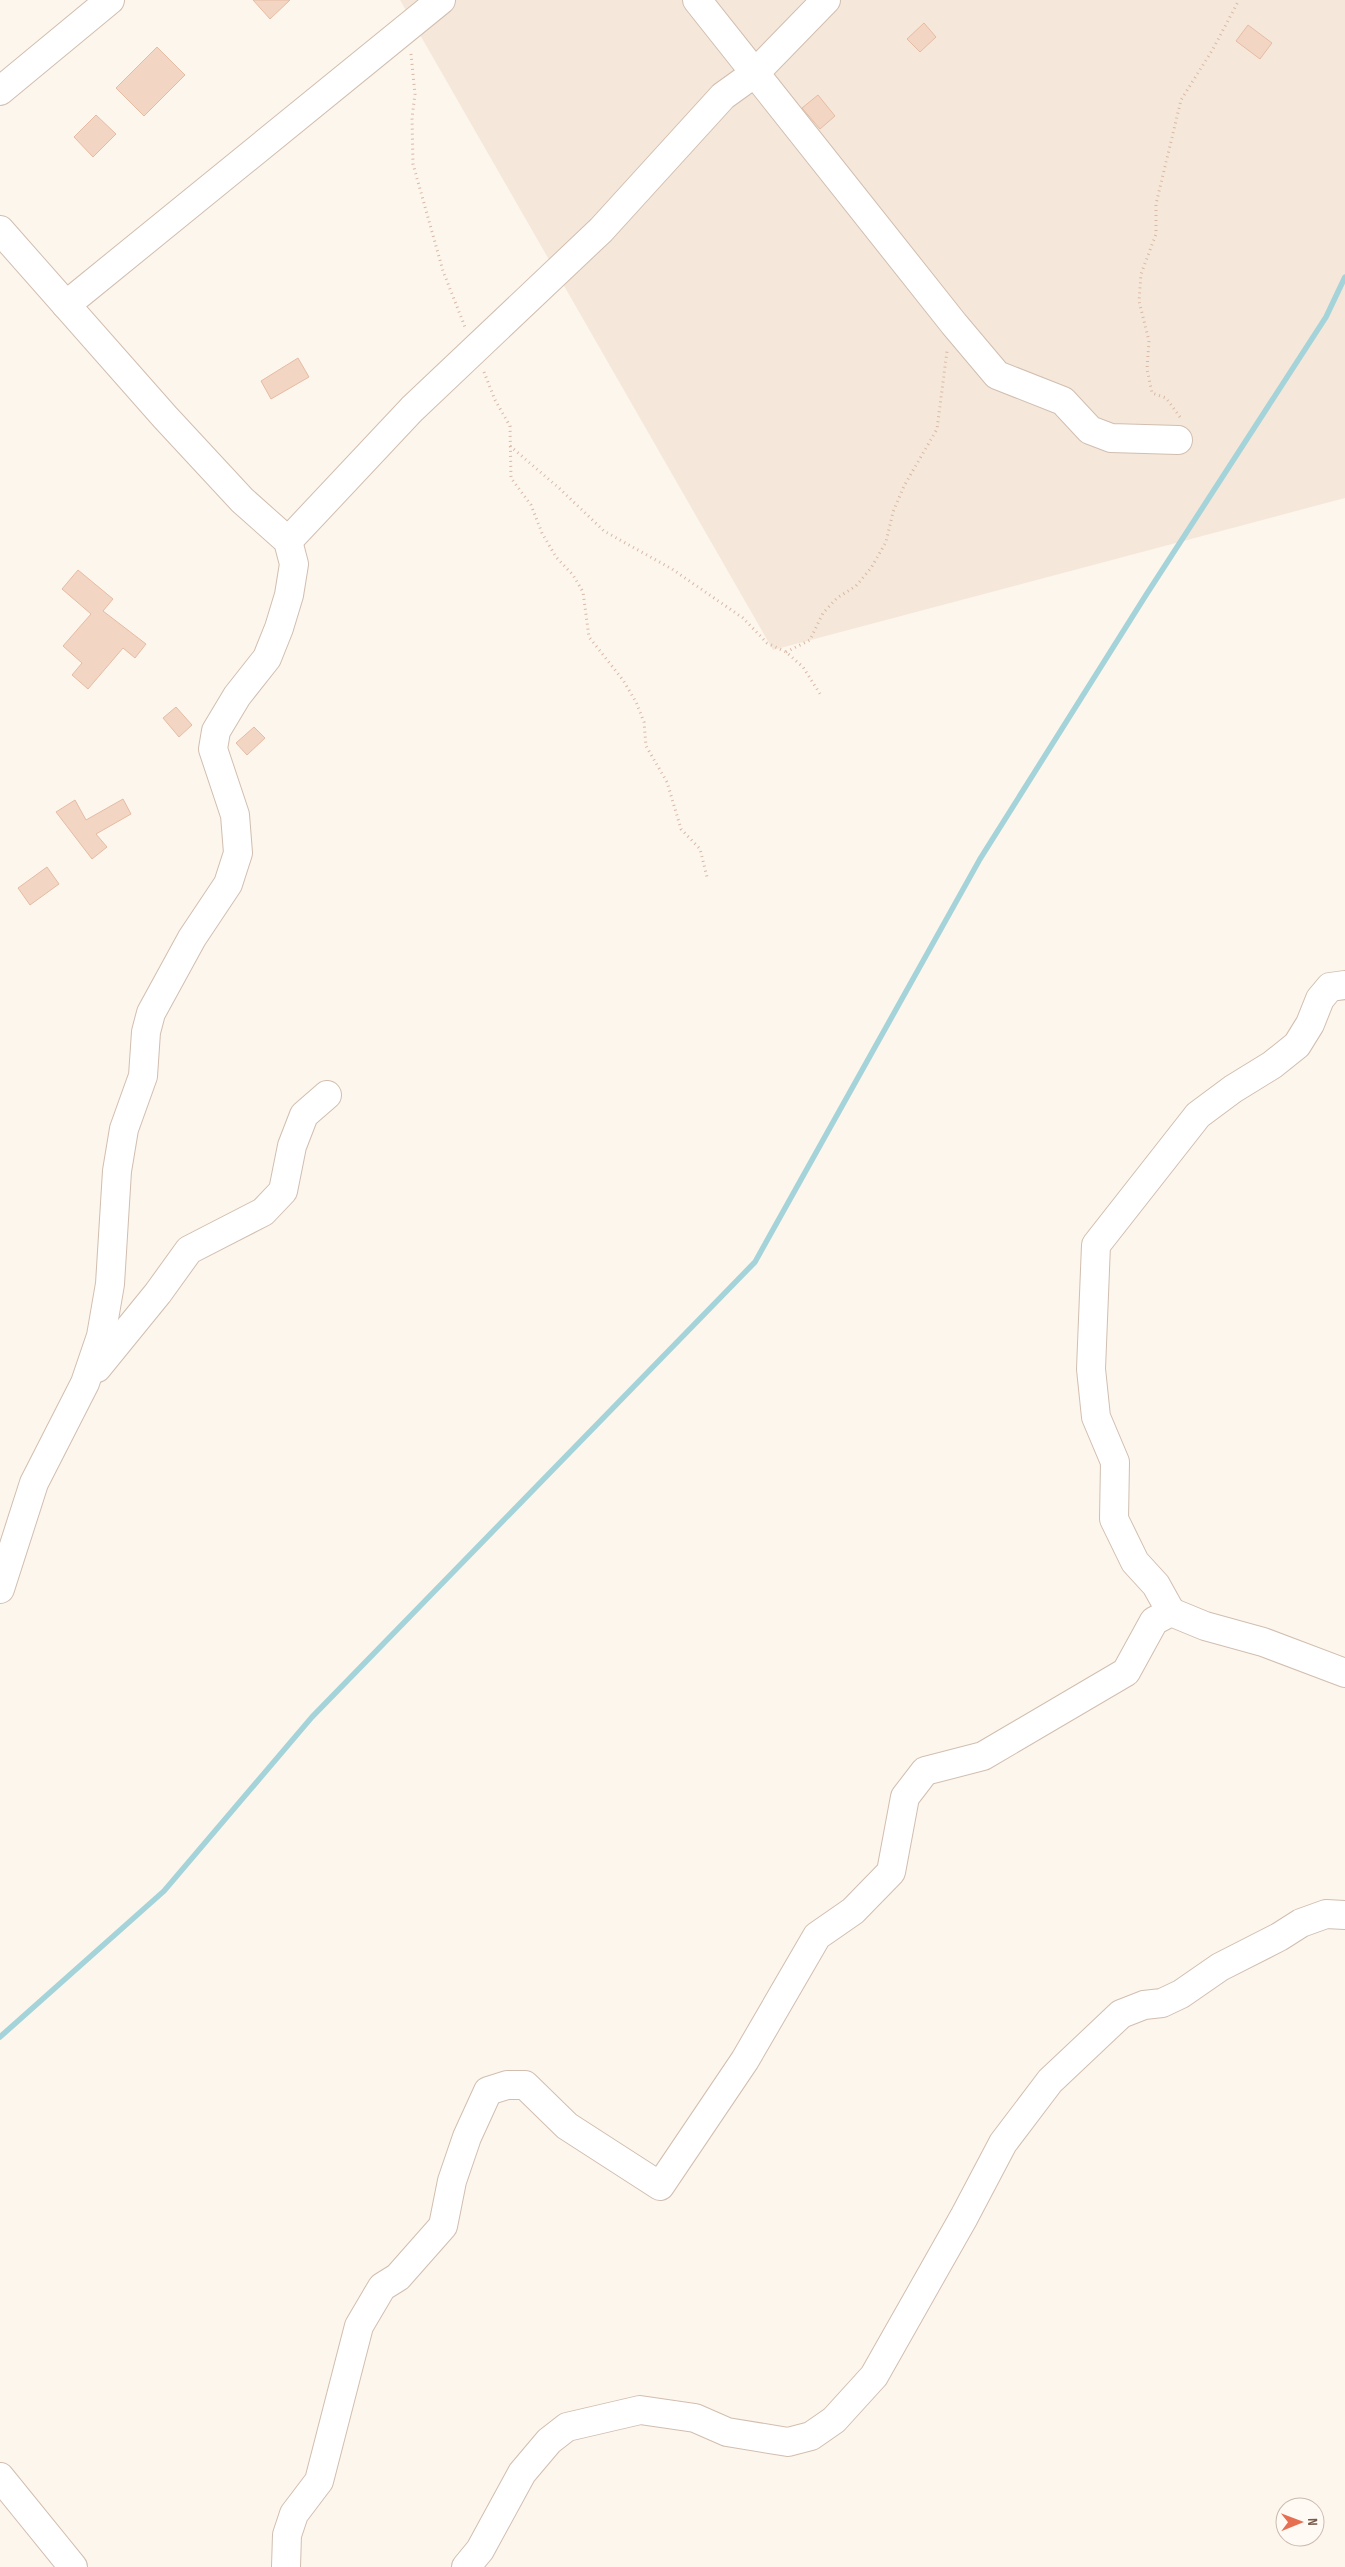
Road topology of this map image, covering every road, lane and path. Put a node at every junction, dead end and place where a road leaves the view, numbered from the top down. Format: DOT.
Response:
graph roads {
  1 [pos="110,0"];
  2 [pos="441,0"];
  3 [pos="697,0"];
  4 [pos="826,0"];
  5 [pos="1239,0"];
  6 [pos="413,23"];
  7 [pos="755,73"];
  8 [pos="0,91"];
  9 [pos="0,230"];
  10 [pos="66,305"];
  11 [pos="954,324"];
  12 [pos="475,350"];
  13 [pos="1180,429"];
  14 [pos="510,445"];
  15 [pos="288,541"];
  16 [pos="786,652"];
  17 [pos="822,697"];
  18 [pos="707,877"];
  19 [pos="1345,985"];
  20 [pos="327,1095"];
  21 [pos="85,1383"];
  22 [pos="0,1588"];
  23 [pos="1171,1612"];
  24 [pos="1345,1673"];
  25 [pos="1345,1915"];
  26 [pos="0,2477"];
  27 [pos="73,2567"];
  28 [pos="286,2567"];
  29 [pos="466,2567"];
  1 -- 8 [label="street"];
  2 -- 6 [label="street"];
  3 -- 7 [label="street"];
  4 -- 7 [label="street"];
  5 -- 13 [label="path"];
  6 -- 10 [label="street"];
  6 -- 12 [label="path"];
  7 -- 11 [label="street"];
  7 -- 12 [label="street"];
  9 -- 10 [label="street"];
  10 -- 15 [label="street"];
  11 -- 13 [label="street"];
  11 -- 16 [label="path"];
  12 -- 14 [label="path"];
  12 -- 15 [label="street"];
  14 -- 16 [label="path"];
  14 -- 18 [label="path"];
  15 -- 21 [label="street"];
  16 -- 17 [label="path"];
  19 -- 23 [label="street"];
  20 -- 21 [label="street"];
  21 -- 22 [label="street"];
  23 -- 24 [label="street"];
  23 -- 28 [label="street"];
  25 -- 29 [label="street"];
  26 -- 27 [label="street"];
}
